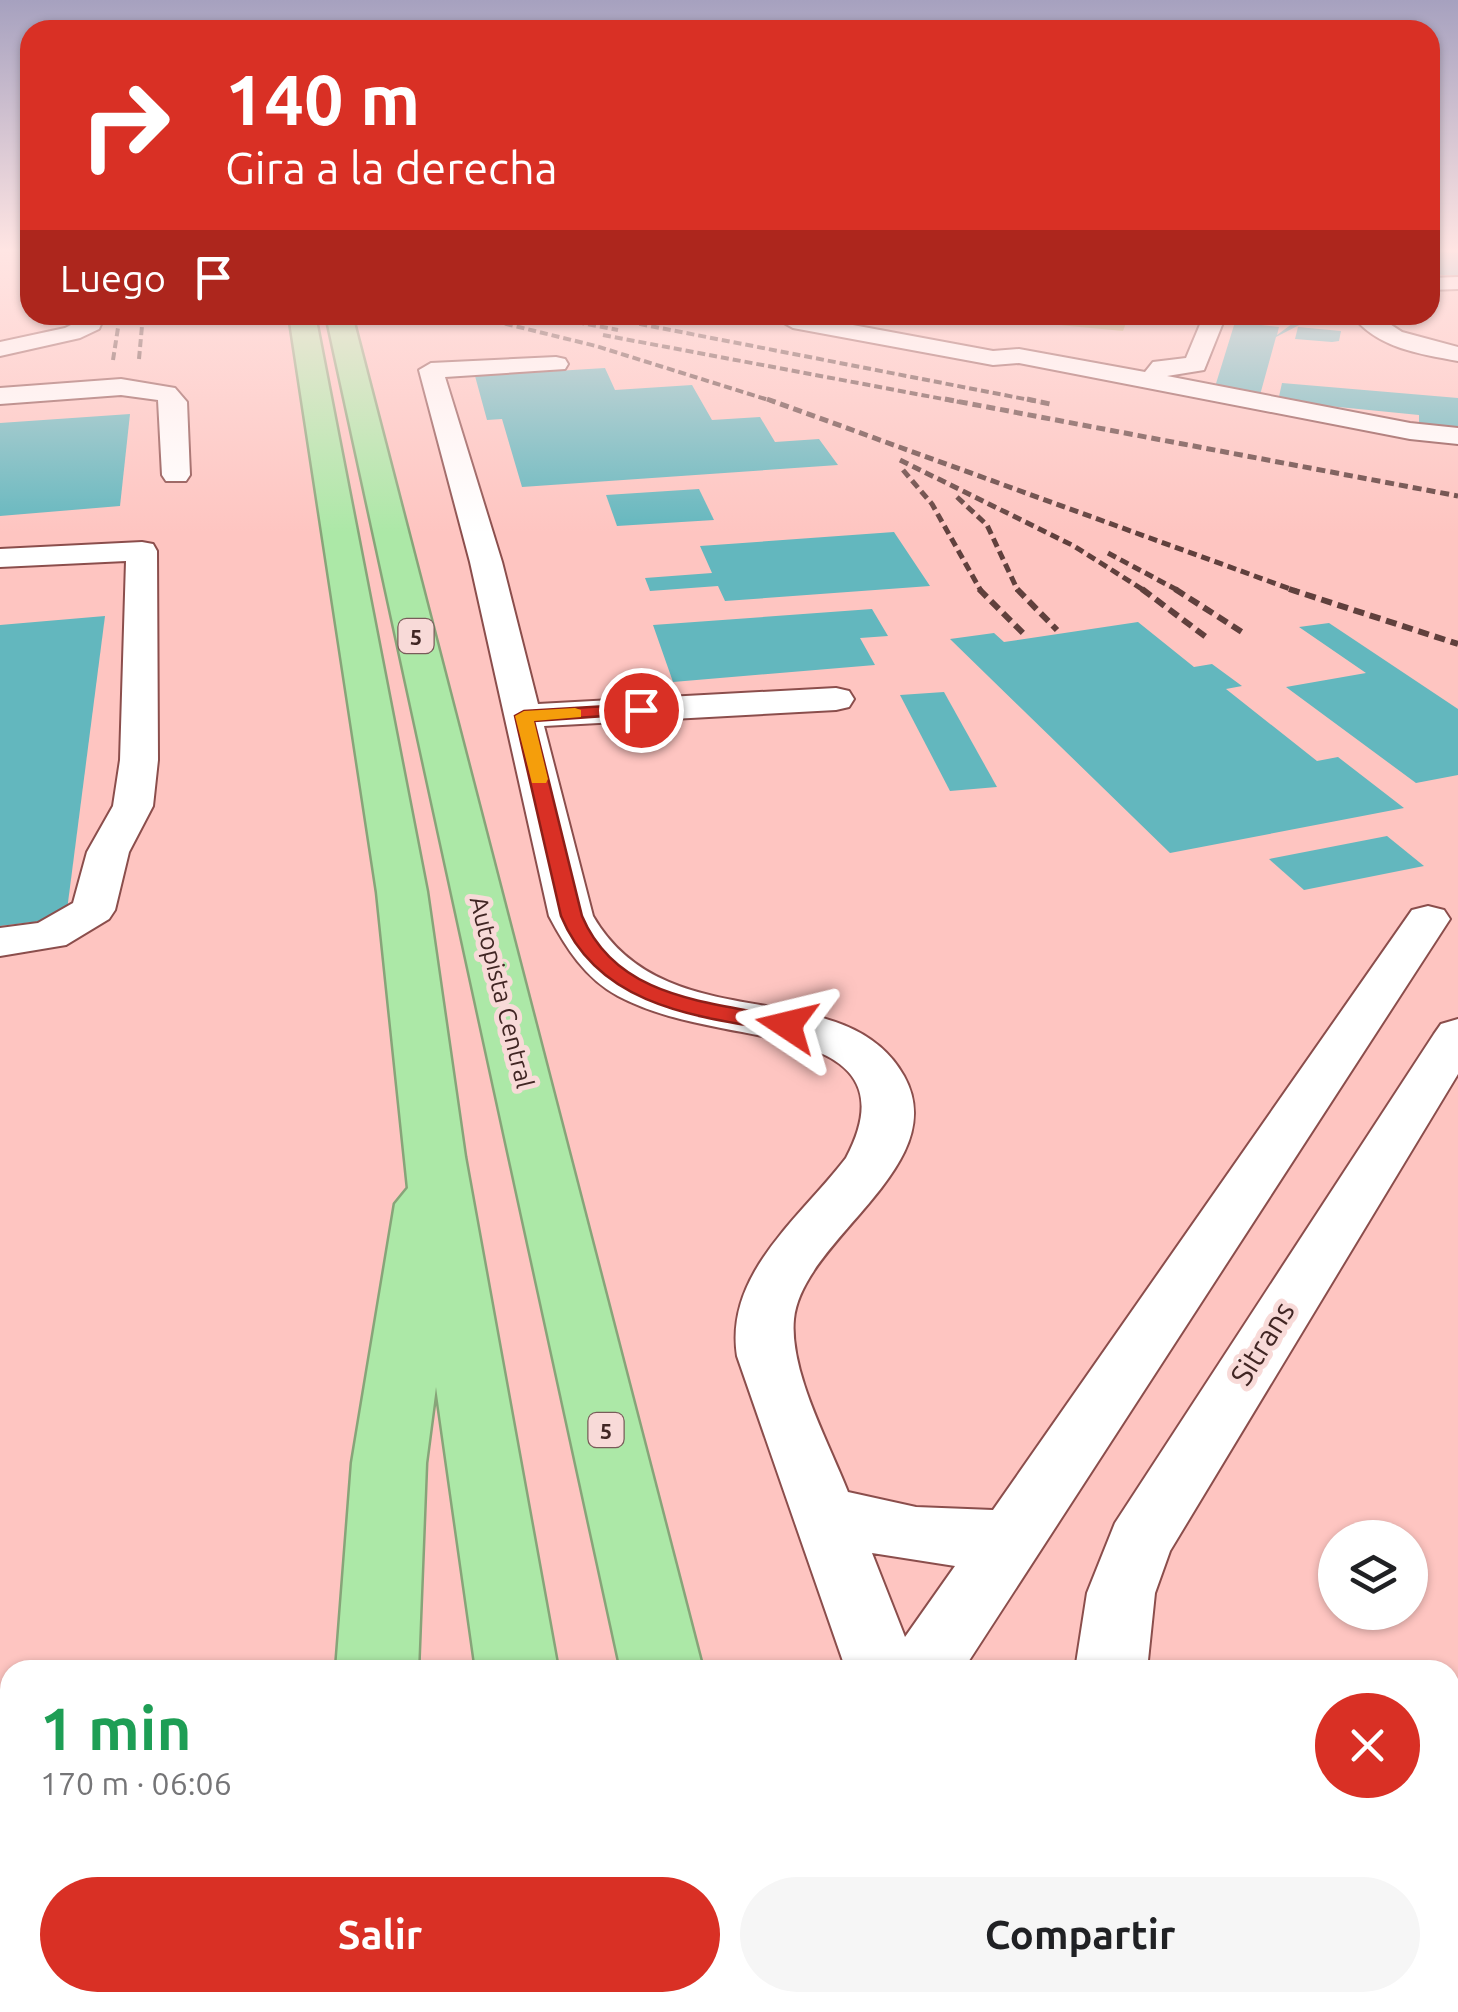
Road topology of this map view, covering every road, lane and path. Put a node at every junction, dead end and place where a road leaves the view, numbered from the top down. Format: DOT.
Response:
graph roads {
  1 [pos="307,346"];
  2 [pos="346,346"];
  3 [pos="928,346"];
  4 [pos="1203,346"];
  5 [pos="1427,346"];
  6 [pos="1458,354"];
  7 [pos="556,364"];
  8 [pos="1151,380"];
  9 [pos="0,396"];
  10 [pos="1458,436"];
  11 [pos="176,475"];
  12 [pos="0,558"];
  13 [pos="836,699"];
  14 [pos="524,716"];
  15 [pos="1428,919"];
  16 [pos="0,942"];
  17 [pos="1458,1034"];
  18 [pos="434,1157"];
  19 [pos="823,1510"];
  20 [pos="1012,1537"];
  21 [pos="378,1660"];
  22 [pos="515,1660"];
  23 [pos="660,1660"];
  24 [pos="878,1660"];
  25 [pos="930,1660"];
  26 [pos="1112,1660"];
  1 -- 18 [label="highway, 5"];
  2 -- 23 [label="highway, Autopista Central / 5"];
  3 -- 8 [label="street"];
  4 -- 8 [label="street"];
  5 -- 6 [label="street"];
  7 -- 14 [label="street"];
  8 -- 10 [label="street"];
  9 -- 11 [label="street"];
  12 -- 16 [label="street"];
  13 -- 14 [label="street"];
  14 -- 19 [label="street"];
  15 -- 20 [label="street"];
  17 -- 26 [label="street, Sitrans"];
  18 -- 21 [label="highway"];
  18 -- 22 [label="highway, 5"];
  19 -- 20 [label="street"];
  19 -- 24 [label="street"];
  20 -- 25 [label="street"];
}
